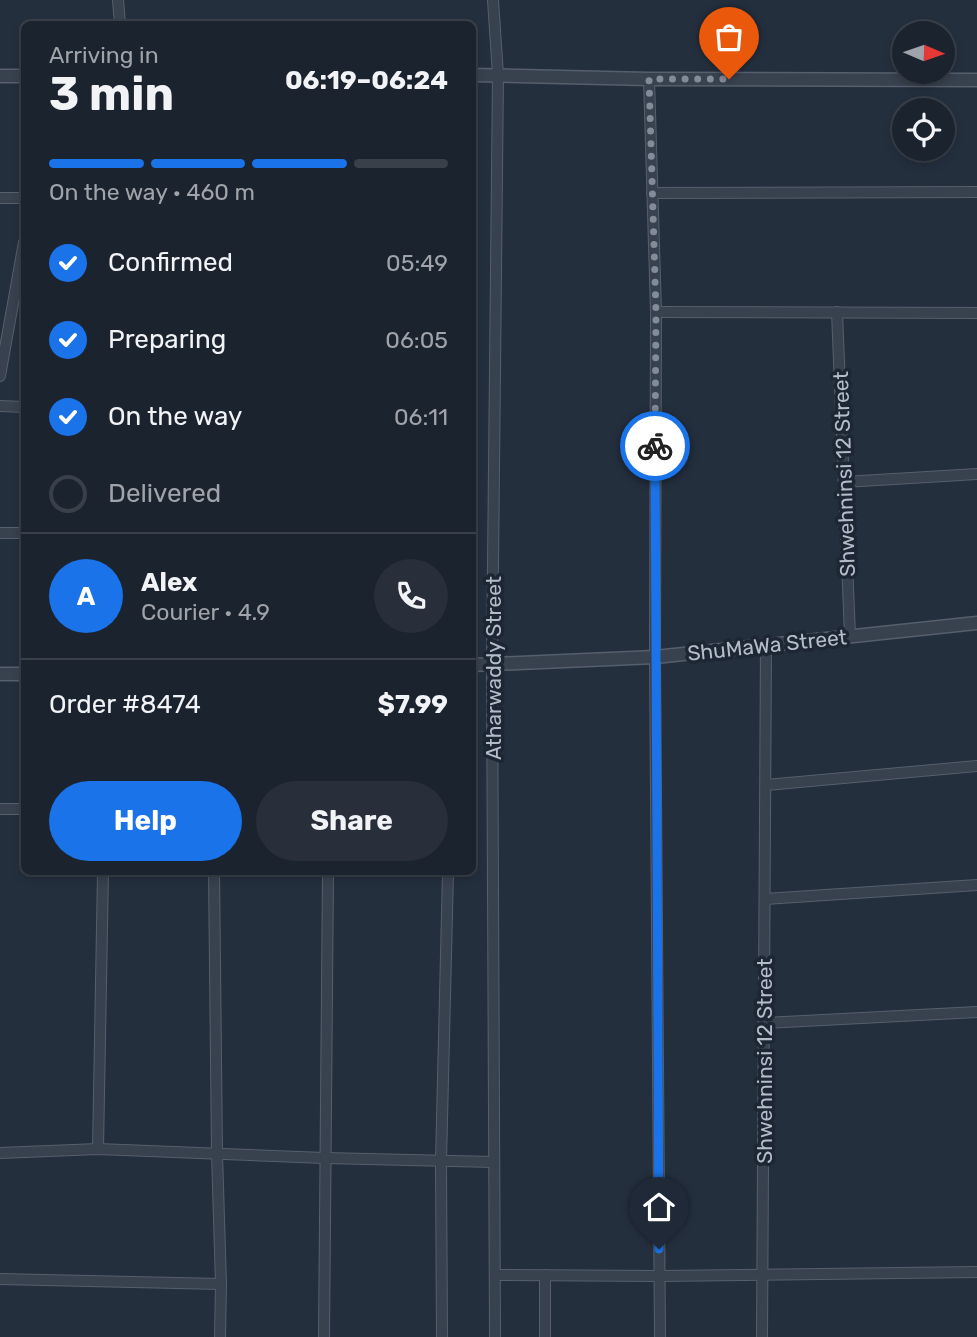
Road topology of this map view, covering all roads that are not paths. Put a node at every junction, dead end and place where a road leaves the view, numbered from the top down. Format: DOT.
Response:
graph roads {
  1 [pos="118,0"];
  2 [pos="493,0"];
  3 [pos="120,21"];
  4 [pos="476,75"];
  5 [pos="498,75"];
  6 [pos="0,76"];
  7 [pos="21,76"];
  8 [pos="649,79"];
  9 [pos="977,80"];
  10 [pos="977,192"];
  11 [pos="652,193"];
  12 [pos="0,198"];
  13 [pos="21,198"];
  14 [pos="21,259"];
  15 [pos="656,312"];
  16 [pos="837,312"];
  17 [pos="977,313"];
  18 [pos="0,376"];
  19 [pos="0,406"];
  20 [pos="21,407"];
  21 [pos="977,474"];
  22 [pos="844,482"];
  23 [pos="0,533"];
  24 [pos="21,533"];
  25 [pos="977,623"];
  26 [pos="850,636"];
  27 [pos="766,645"];
  28 [pos="654,657"];
  29 [pos="492,664"];
  30 [pos="476,666"];
  31 [pos="0,674"];
  32 [pos="21,674"];
  33 [pos="977,766"];
  34 [pos="766,785"];
  35 [pos="0,809"];
  36 [pos="21,809"];
  37 [pos="103,875"];
  38 [pos="214,875"];
  39 [pos="328,875"];
  40 [pos="448,875"];
  41 [pos="977,885"];
  42 [pos="765,899"];
  43 [pos="977,1012"];
  44 [pos="765,1023"];
  45 [pos="98,1149"];
  46 [pos="0,1153"];
  47 [pos="217,1153"];
  48 [pos="325,1158"];
  49 [pos="442,1161"];
  50 [pos="494,1162"];
  51 [pos="977,1272"];
  52 [pos="763,1274"];
  53 [pos="495,1275"];
  54 [pos="545,1275"];
  55 [pos="659,1276"];
  56 [pos="0,1279"];
  57 [pos="221,1284"];
  58 [pos="220,1337"];
  59 [pos="324,1337"];
  60 [pos="442,1337"];
  61 [pos="495,1337"];
  62 [pos="545,1337"];
  63 [pos="660,1337"];
  64 [pos="762,1337"];
  1 -- 3 [label="street"];
  2 -- 5 [label="street, Atharwaddy Street"];
  4 -- 5 [label="street"];
  5 -- 8 [label="street"];
  5 -- 29 [label="street, Atharwaddy Street"];
  6 -- 7 [label="street"];
  8 -- 9 [label="street"];
  8 -- 11 [label="street"];
  10 -- 11 [label="street"];
  11 -- 15 [label="street"];
  12 -- 13 [label="street"];
  14 -- 18 [label="street"];
  15 -- 16 [label="street"];
  15 -- 28 [label="street"];
  16 -- 17 [label="street"];
  16 -- 22 [label="street, Shwehninsi 12 Street"];
  19 -- 20 [label="street"];
  21 -- 22 [label="street"];
  22 -- 26 [label="street, Shwehninsi 12 Street"];
  23 -- 24 [label="street"];
  25 -- 26 [label="street, ShuMaWa Street"];
  26 -- 27 [label="street, ShuMaWa Street"];
  27 -- 28 [label="street, ShuMaWa Street"];
  27 -- 34 [label="street, Shwehninsi 12 Street"];
  28 -- 29 [label="street, ShuMaWa Street"];
  28 -- 55 [label="street"];
  29 -- 30 [label="street, ShuMaWa Street"];
  29 -- 50 [label="street, Atharwaddy Street"];
  31 -- 32 [label="street"];
  33 -- 34 [label="street"];
  34 -- 42 [label="street, Shwehninsi 12 Street"];
  35 -- 36 [label="street"];
  37 -- 45 [label="street"];
  38 -- 47 [label="street"];
  39 -- 48 [label="street"];
  40 -- 49 [label="street"];
  41 -- 42 [label="street"];
  42 -- 44 [label="street, Shwehninsi 12 Street"];
  43 -- 44 [label="street"];
  44 -- 52 [label="street, Shwehninsi 12 Street"];
  45 -- 46 [label="street"];
  45 -- 47 [label="street"];
  47 -- 48 [label="street"];
  47 -- 57 [label="street"];
  48 -- 49 [label="street"];
  48 -- 59 [label="street"];
  49 -- 50 [label="street"];
  49 -- 60 [label="street"];
  50 -- 53 [label="street, Atharwaddy Street"];
  51 -- 52 [label="street"];
  52 -- 55 [label="street"];
  52 -- 64 [label="street, Shwehninsi 12 Street"];
  53 -- 54 [label="street"];
  53 -- 61 [label="street, Atharwaddy Street"];
  54 -- 55 [label="street"];
  54 -- 62 [label="street"];
  55 -- 63 [label="street"];
  56 -- 57 [label="street"];
  57 -- 58 [label="street"];
}
